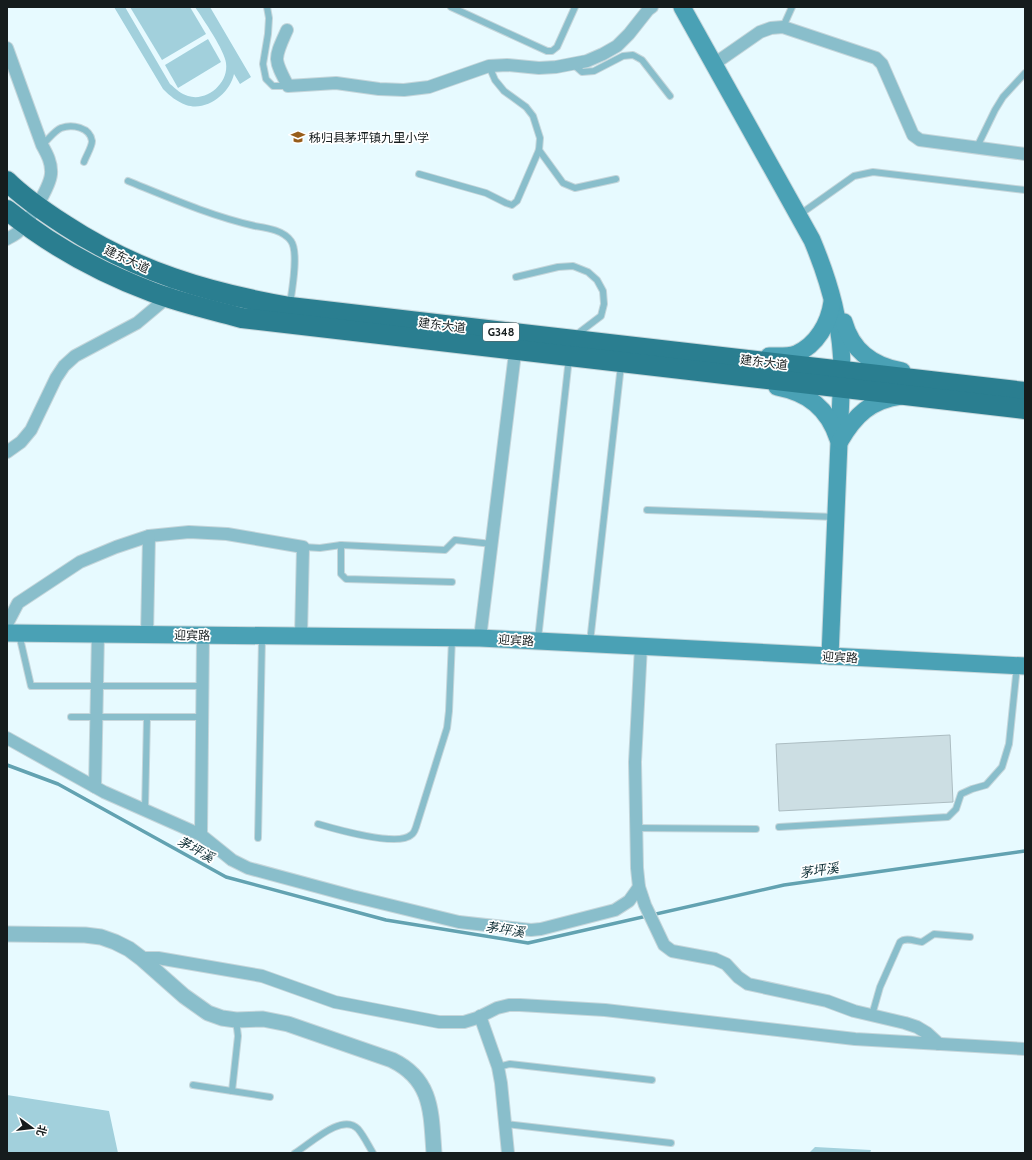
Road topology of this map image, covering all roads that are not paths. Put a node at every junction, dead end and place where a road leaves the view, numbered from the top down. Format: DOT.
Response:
graph roads {
  1 [pos="268,7"];
  2 [pos="451,7"];
  3 [pos="575,7"];
  4 [pos="682,7"];
  5 [pos="792,7"];
  6 [pos="647,8"];
  7 [pos="783,27"];
  8 [pos="287,30"];
  9 [pos="7,48"];
  10 [pos="573,64"];
  11 [pos="714,64"];
  12 [pos="489,66"];
  13 [pos="1025,73"];
  14 [pos="288,86"];
  15 [pos="670,96"];
  16 [pos="42,145"];
  17 [pos="977,148"];
  18 [pos="538,150"];
  19 [pos="1025,154"];
  20 [pos="84,162"];
  21 [pos="419,174"];
  22 [pos="616,179"];
  23 [pos="7,181"];
  24 [pos="128,181"];
  25 [pos="1025,190"];
  26 [pos="37,206"];
  27 [pos="7,210"];
  28 [pos="799,216"];
  29 [pos="24,224"];
  30 [pos="7,239"];
  31 [pos="516,277"];
  32 [pos="172,288"];
  33 [pos="832,296"];
  34 [pos="289,315"];
  35 [pos="516,342"];
  36 [pos="570,348"];
  37 [pos="623,354"];
  38 [pos="725,366"];
  39 [pos="842,379"];
  40 [pos="953,384"];
  41 [pos="1025,392"];
  42 [pos="907,395"];
  43 [pos="1025,409"];
  44 [pos="839,443"];
  45 [pos="7,452"];
  46 [pos="647,510"];
  47 [pos="836,517"];
  48 [pos="149,536"];
  49 [pos="492,544"];
  50 [pos="341,545"];
  51 [pos="303,547"];
  52 [pos="452,582"];
  53 [pos="11,630"];
  54 [pos="98,634"];
  55 [pos="147,635"];
  56 [pos="203,635"];
  57 [pos="262,636"];
  58 [pos="301,636"];
  59 [pos="452,638"];
  60 [pos="480,638"];
  61 [pos="538,641"];
  62 [pos="590,644"];
  63 [pos="641,646"];
  64 [pos="830,656"];
  65 [pos="1021,666"];
  66 [pos="97,686"];
  67 [pos="202,686"];
  68 [pos="71,717"];
  69 [pos="96,717"];
  70 [pos="147,717"];
  71 [pos="202,717"];
  72 [pos="7,738"];
  73 [pos="95,787"];
  74 [pos="145,811"];
  75 [pos="318,824"];
  76 [pos="779,827"];
  77 [pos="636,828"];
  78 [pos="756,829"];
  79 [pos="201,835"];
  80 [pos="258,838"];
  81 [pos="639,887"];
  82 [pos="7,934"];
  83 [pos="970,937"];
  84 [pos="141,958"];
  85 [pos="872,1015"];
  86 [pos="480,1016"];
  87 [pos="236,1020"];
  88 [pos="939,1044"];
  89 [pos="1025,1049"];
  90 [pos="498,1067"];
  91 [pos="652,1080"];
  92 [pos="194,1085"];
  93 [pos="232,1091"];
  94 [pos="270,1097"];
  95 [pos="505,1124"];
  96 [pos="671,1143"];
  97 [pos="295,1153"];
  98 [pos="374,1153"];
  99 [pos="434,1153"];
  100 [pos="508,1153"];
  1 -- 14 [label="lane"];
  2 -- 3 [label="lane"];
  4 -- 11 [label="main road"];
  5 -- 7 [label="lane"];
  6 -- 10 [label="street"];
  7 -- 11 [label="street"];
  7 -- 17 [label="street"];
  8 -- 14 [label="street"];
  9 -- 16 [label="street"];
  10 -- 12 [label="street"];
  10 -- 15 [label="lane"];
  11 -- 28 [label="main road"];
  12 -- 14 [label="street"];
  12 -- 18 [label="lane"];
  13 -- 17 [label="lane"];
  16 -- 20 [label="lane"];
  16 -- 26 [label="street"];
  17 -- 19 [label="street"];
  18 -- 21 [label="lane"];
  18 -- 22 [label="lane"];
  23 -- 26 [label="highway, 建东大道 / G348"];
  24 -- 34 [label="lane"];
  25 -- 28 [label="lane"];
  26 -- 29 [label="street"];
  26 -- 32 [label="highway, 建东大道 / G348"];
  27 -- 29 [label="highway, 建东大道 / G348"];
  28 -- 33 [label="main road"];
  29 -- 30 [label="street"];
  29 -- 32 [label="highway, 建东大道 / G348"];
  31 -- 36 [label="lane"];
  32 -- 34 [label="highway, 建东大道 / G348"];
  32 -- 45 [label="street"];
  33 -- 38 [label="main road"];
  33 -- 39 [label="main road"];
  33 -- 40 [label="main road"];
  34 -- 35 [label="highway, 建东大道 / G348"];
  35 -- 36 [label="highway, 建东大道 / G348"];
  35 -- 49 [label="street"];
  36 -- 37 [label="highway, 建东大道 / G348"];
  36 -- 61 [label="lane"];
  37 -- 38 [label="highway, 建东大道 / G348"];
  37 -- 62 [label="lane"];
  38 -- 39 [label="highway, 建东大道 / G348"];
  38 -- 44 [label="main road"];
  39 -- 40 [label="highway, 建东大道 / G348"];
  39 -- 42 [label="highway, 建东大道 / G348"];
  39 -- 44 [label="main road"];
  40 -- 41 [label="highway, 建东大道 / G348"];
  42 -- 43 [label="highway, 建东大道 / G348"];
  42 -- 44 [label="main road"];
  44 -- 47 [label="main road"];
  46 -- 47 [label="lane"];
  47 -- 64 [label="main road"];
  48 -- 51 [label="street"];
  48 -- 53 [label="street"];
  48 -- 55 [label="street"];
  49 -- 50 [label="lane"];
  49 -- 60 [label="street"];
  50 -- 51 [label="lane"];
  50 -- 52 [label="lane"];
  51 -- 58 [label="street"];
  53 -- 54 [label="main road, 迎宾路"];
  53 -- 66 [label="lane"];
  54 -- 55 [label="main road, 迎宾路"];
  54 -- 66 [label="street"];
  55 -- 56 [label="main road, 迎宾路"];
  56 -- 57 [label="main road, 迎宾路"];
  56 -- 67 [label="street"];
  57 -- 58 [label="main road, 迎宾路"];
  57 -- 80 [label="lane"];
  58 -- 59 [label="main road, 迎宾路"];
  59 -- 60 [label="main road, 迎宾路"];
  59 -- 75 [label="lane"];
  60 -- 61 [label="main road, 迎宾路"];
  61 -- 62 [label="main road, 迎宾路"];
  62 -- 63 [label="main road, 迎宾路"];
  63 -- 64 [label="main road, 迎宾路"];
  63 -- 77 [label="street"];
  64 -- 65 [label="main road, 迎宾路"];
  65 -- 76 [label="lane"];
  66 -- 67 [label="lane"];
  66 -- 69 [label="street"];
  67 -- 71 [label="street"];
  68 -- 69 [label="lane"];
  69 -- 70 [label="lane"];
  69 -- 73 [label="street"];
  70 -- 71 [label="lane"];
  70 -- 74 [label="lane"];
  71 -- 79 [label="street"];
  72 -- 73 [label="street"];
  73 -- 74 [label="street"];
  74 -- 79 [label="street"];
  77 -- 78 [label="lane"];
  77 -- 81 [label="street"];
  79 -- 81 [label="street"];
  81 -- 85 [label="street"];
  82 -- 84 [label="street"];
  83 -- 85 [label="lane"];
  84 -- 86 [label="street"];
  84 -- 87 [label="street"];
  85 -- 88 [label="street"];
  86 -- 88 [label="street"];
  86 -- 90 [label="street"];
  87 -- 93 [label="lane"];
  87 -- 99 [label="street"];
  88 -- 89 [label="street"];
  90 -- 91 [label="lane"];
  90 -- 95 [label="street"];
  92 -- 93 [label="lane"];
  93 -- 94 [label="lane"];
  95 -- 96 [label="lane"];
  95 -- 100 [label="street"];
  97 -- 98 [label="lane"];
}
